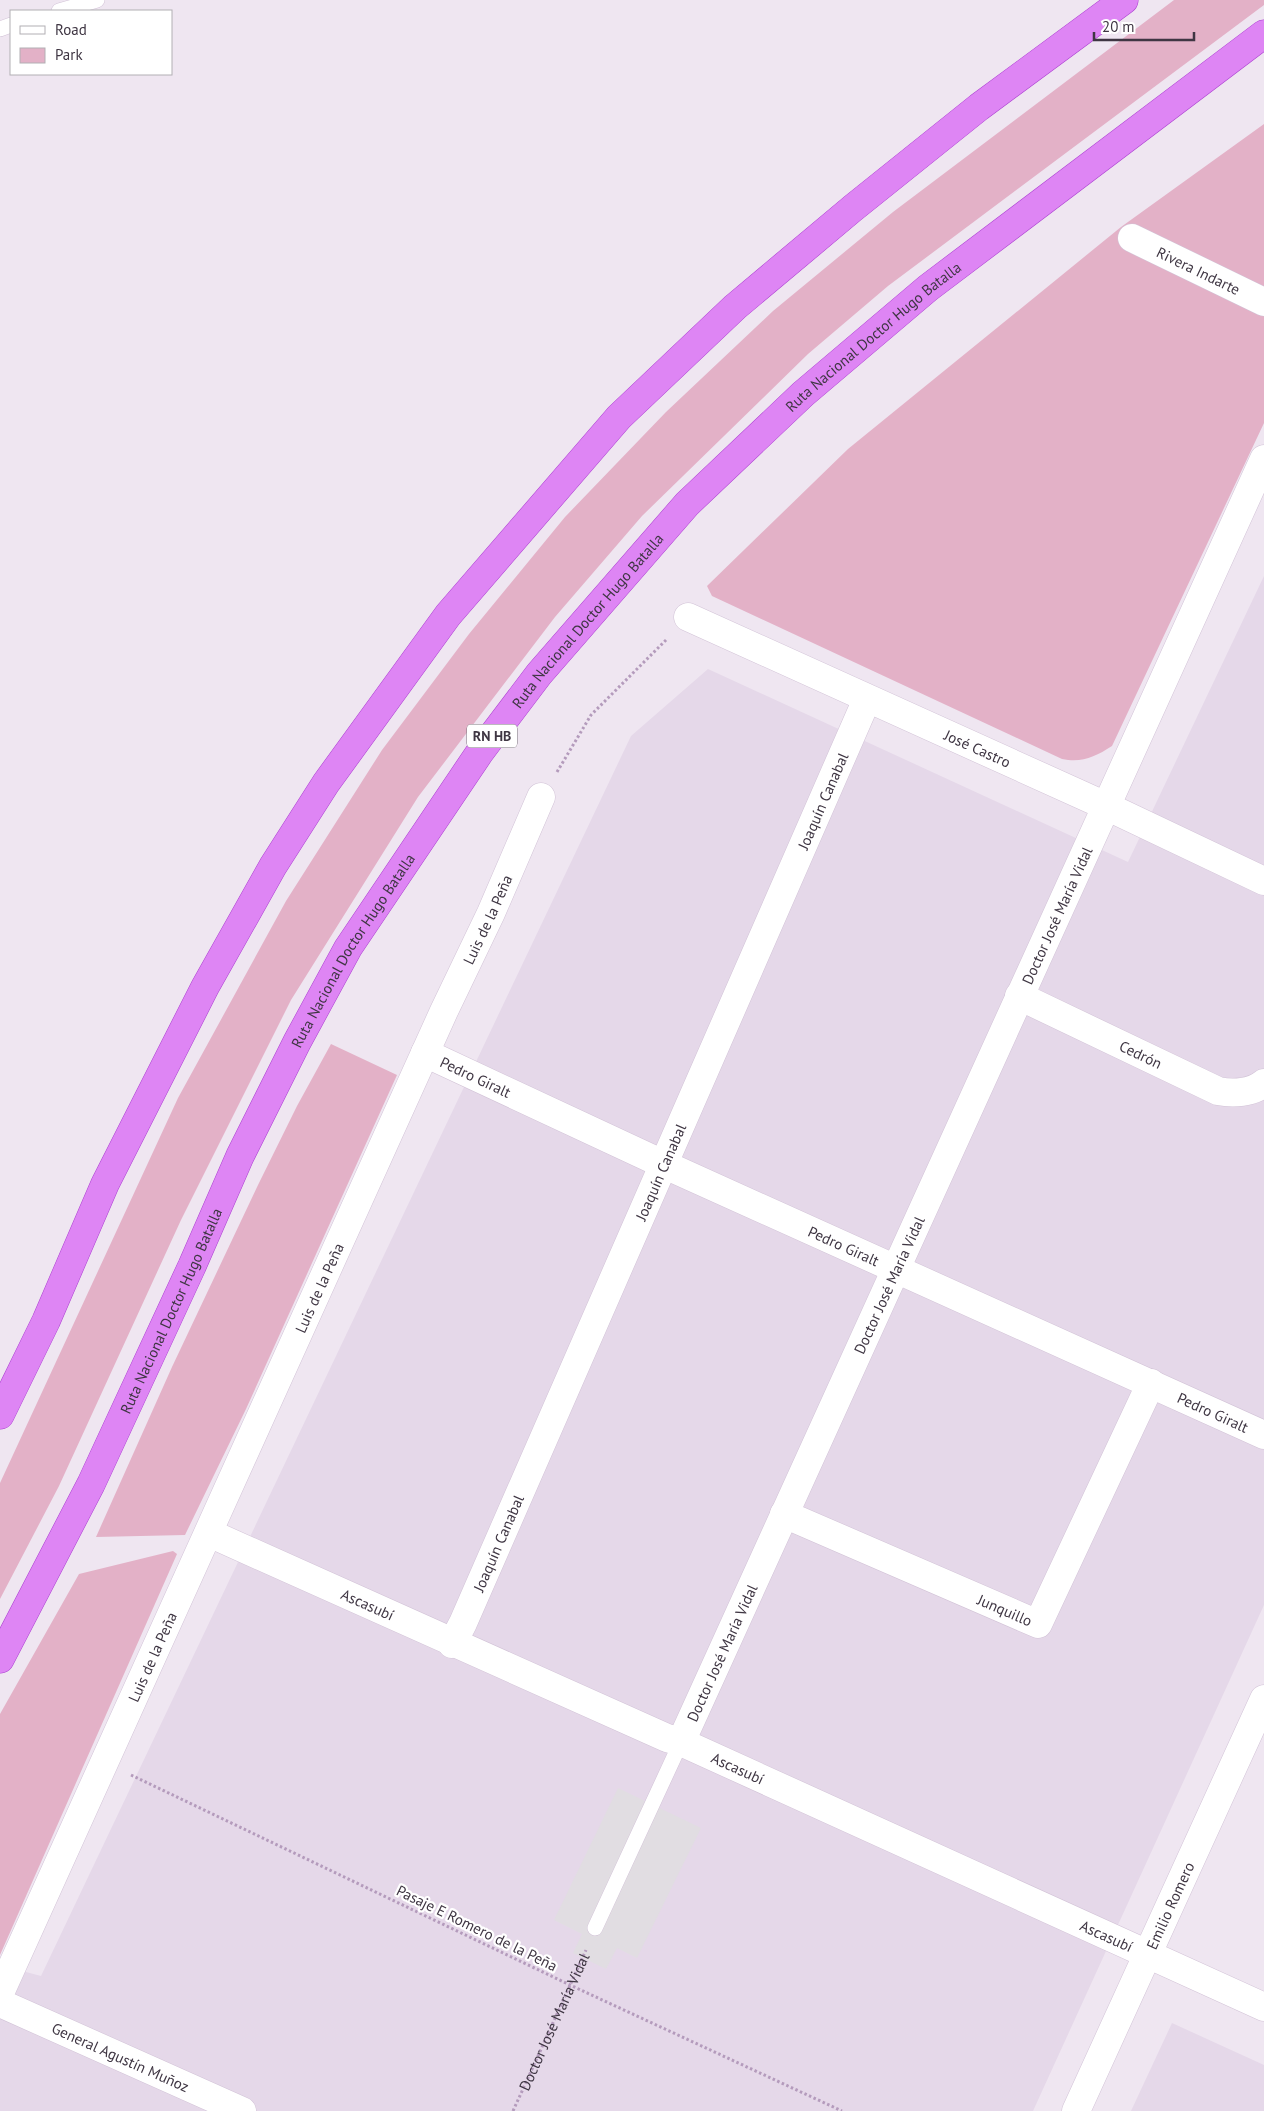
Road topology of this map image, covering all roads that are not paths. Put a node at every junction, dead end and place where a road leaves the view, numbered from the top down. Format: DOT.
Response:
graph roads {
  1 [pos="97,0"];
  2 [pos="1124,0"];
  3 [pos="62,10"];
  4 [pos="1264,34"];
  5 [pos="1132,238"];
  6 [pos="1264,302"];
  7 [pos="1264,459"];
  8 [pos="688,617"];
  9 [pos="867,699"];
  10 [pos="541,797"];
  11 [pos="1106,806"];
  12 [pos="1264,880"];
  13 [pos="1019,996"];
  14 [pos="425,1053"];
  15 [pos="1264,1083"];
  16 [pos="663,1164"];
  17 [pos="896,1270"];
  18 [pos="1151,1383"];
  19 [pos="0,1416"];
  20 [pos="1264,1435"];
  21 [pos="784,1514"];
  22 [pos="209,1533"];
  23 [pos="452,1644"];
  24 [pos="0,1659"];
  25 [pos="1264,1699"];
  26 [pos="681,1742"];
  27 [pos="595,1928"];
  28 [pos="1149,1953"];
  29 [pos="0,1993"];
  30 [pos="0,2003"];
  31 [pos="1264,2007"];
  32 [pos="242,2111"];
  33 [pos="1076,2111"];
  1 -- 3 [label="lane"];
  2 -- 19 [label="highway"];
  4 -- 24 [label="highway, Ruta Nacional Doctor Hugo Batalla / RN HB"];
  5 -- 6 [label="street, Rivera Indarte"];
  7 -- 11 [label="street, Doctor José María Vidal"];
  8 -- 9 [label="street, José Castro"];
  9 -- 11 [label="street, José Castro"];
  9 -- 16 [label="street, Joaquín Canabal"];
  10 -- 14 [label="street, Luis de la Peña"];
  11 -- 12 [label="street, José Castro"];
  11 -- 13 [label="street, Doctor José María Vidal"];
  13 -- 15 [label="street, Cedrón"];
  13 -- 17 [label="street, Doctor José María Vidal"];
  14 -- 16 [label="street, Pedro Giralt"];
  14 -- 22 [label="street, Luis de la Peña"];
  16 -- 17 [label="street, Pedro Giralt"];
  16 -- 23 [label="street, Joaquín Canabal"];
  17 -- 18 [label="street, Pedro Giralt"];
  17 -- 21 [label="street, Doctor José María Vidal"];
  18 -- 20 [label="street, Pedro Giralt"];
  18 -- 21 [label="street, Junquillo"];
  21 -- 26 [label="street, Doctor José María Vidal"];
  22 -- 23 [label="street, Ascasubí"];
  22 -- 29 [label="street, Luis de la Peña"];
  23 -- 26 [label="street, Ascasubí"];
  25 -- 28 [label="street, Emilio Romero"];
  26 -- 27 [label="lane, Doctor José María Vidal"];
  26 -- 28 [label="street, Ascasubí"];
  28 -- 31 [label="street, Ascasubí"];
  28 -- 33 [label="street, Emilio Romero"];
  30 -- 32 [label="street, General Agustín Muñoz"];
}
